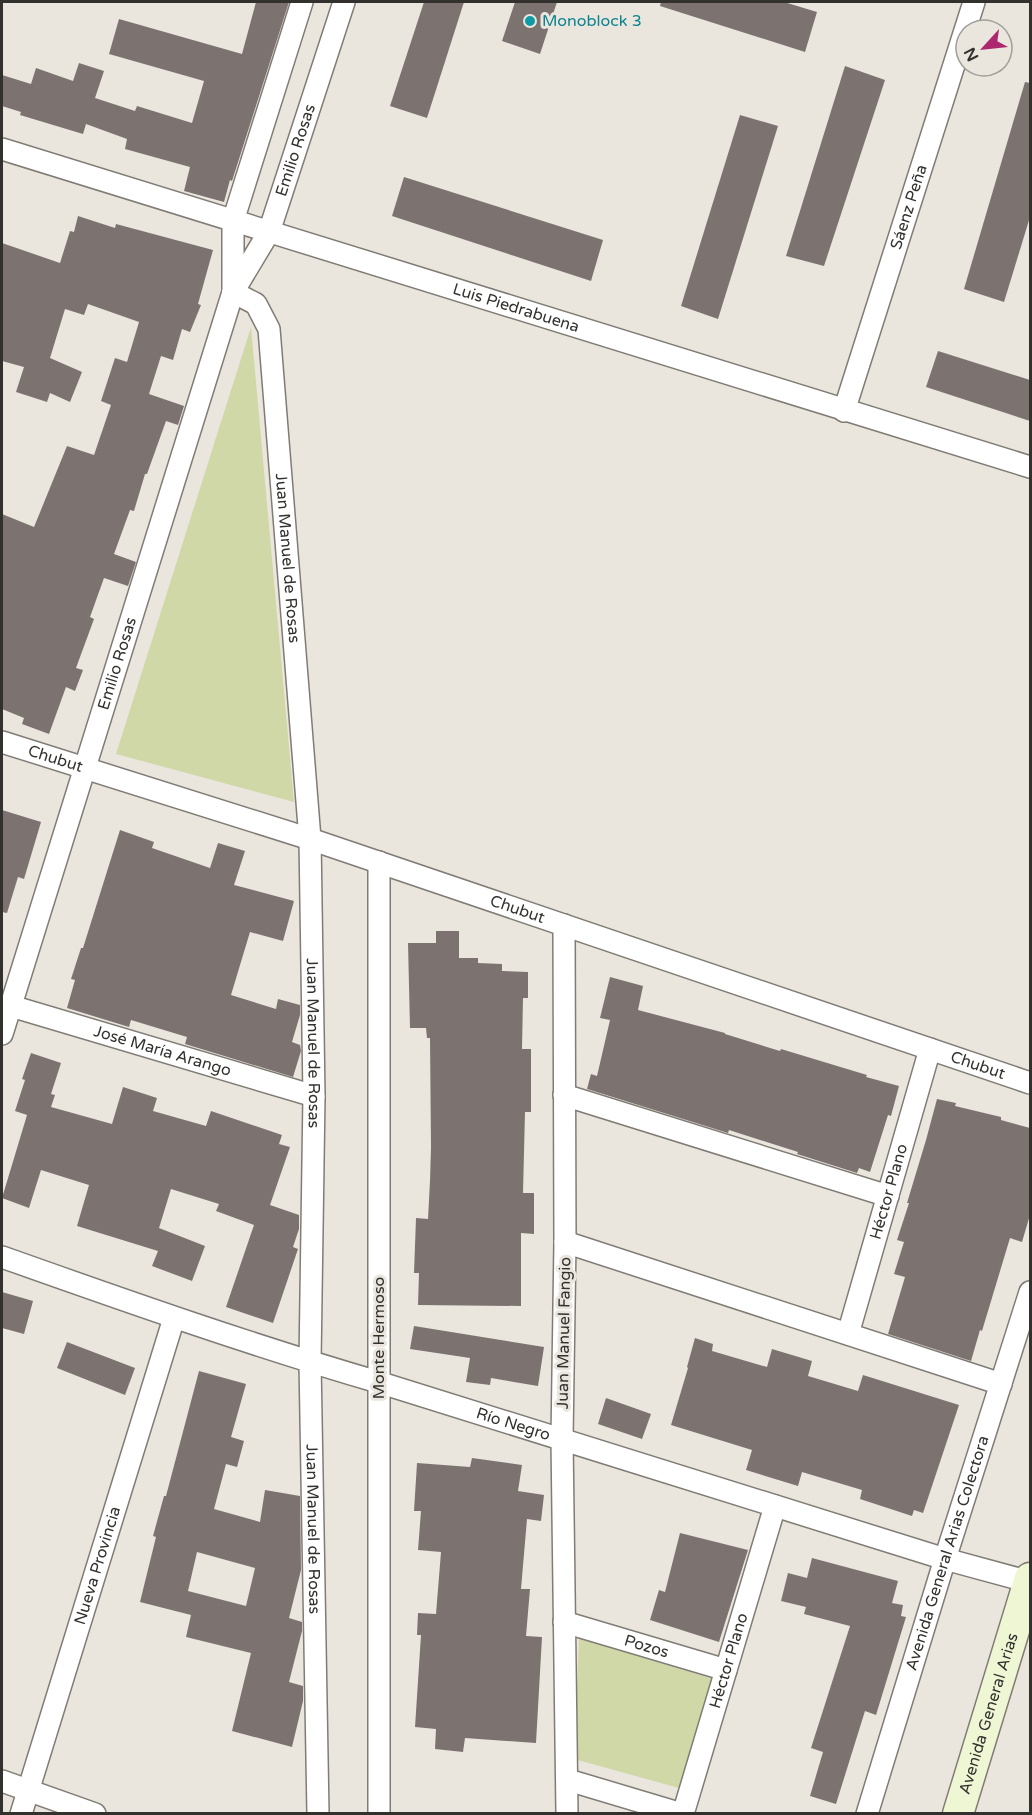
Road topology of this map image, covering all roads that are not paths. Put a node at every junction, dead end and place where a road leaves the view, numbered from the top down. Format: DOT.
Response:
graph roads {
  1 [pos="302,2"];
  2 [pos="344,2"];
  3 [pos="974,2"];
  4 [pos="2,149"];
  5 [pos="233,221"];
  6 [pos="269,232"];
  7 [pos="233,292"];
  8 [pos="844,411"];
  9 [pos="1030,467"];
  10 [pos="2,742"];
  11 [pos="84,768"];
  12 [pos="310,838"];
  13 [pos="380,862"];
  14 [pos="564,925"];
  15 [pos="11,1006"];
  16 [pos="2,1034"];
  17 [pos="930,1049"];
  18 [pos="1030,1083"];
  19 [pos="564,1095"];
  20 [pos="314,1096"];
  21 [pos="888,1196"];
  22 [pos="565,1242"];
  23 [pos="2,1257"];
  24 [pos="1030,1292"];
  25 [pos="174,1318"];
  26 [pos="848,1334"];
  27 [pos="309,1362"];
  28 [pos="378,1382"];
  29 [pos="1001,1384"];
  30 [pos="562,1439"];
  31 [pos="775,1506"];
  32 [pos="945,1558"];
  33 [pos="1030,1581"];
  34 [pos="564,1622"];
  35 [pos="726,1670"];
  36 [pos="568,1780"];
  37 [pos="2,1781"];
  38 [pos="29,1790"];
  39 [pos="21,1814"];
  40 [pos="95,1814"];
  41 [pos="318,1814"];
  42 [pos="379,1814"];
  43 [pos="567,1814"];
  44 [pos="683,1814"];
  45 [pos="867,1814"];
  46 [pos="958,1814"];
  1 -- 5 [label="street, Emilio Rosas"];
  2 -- 6 [label="street, Emilio Rosas"];
  3 -- 8 [label="street, Sáenz Peña"];
  4 -- 5 [label="street, Luis Piedrabuena"];
  5 -- 6 [label="street, Luis Piedrabuena"];
  5 -- 7 [label="street, Emilio Rosas"];
  6 -- 7 [label="street, Emilio Rosas"];
  6 -- 8 [label="street, Luis Piedrabuena"];
  7 -- 11 [label="street, Emilio Rosas"];
  7 -- 12 [label="street, Juan Manuel de Rosas"];
  8 -- 9 [label="street, Luis Piedrabuena"];
  10 -- 11 [label="street, Chubut"];
  11 -- 12 [label="street, Chubut"];
  11 -- 15 [label="street, Emilio Rosas"];
  12 -- 13 [label="street, Chubut"];
  12 -- 20 [label="street, Juan Manuel de Rosas"];
  13 -- 14 [label="street, Chubut"];
  13 -- 28 [label="street, Monte Hermoso"];
  14 -- 17 [label="street, Chubut"];
  14 -- 19 [label="street, Juan Manuel Fangio"];
  15 -- 16 [label="street, Emilio Rosas"];
  15 -- 20 [label="street, José María Arango"];
  17 -- 18 [label="street, Chubut"];
  17 -- 21 [label="street, Héctor Plano"];
  19 -- 21 [label="street"];
  19 -- 22 [label="street, Juan Manuel Fangio"];
  20 -- 27 [label="street, Juan Manuel de Rosas"];
  21 -- 26 [label="street, Héctor Plano"];
  22 -- 26 [label="street"];
  22 -- 30 [label="street, Juan Manuel Fangio"];
  23 -- 25 [label="street, Río Negro"];
  24 -- 29 [label="street, Avenida General Arias Colectora"];
  25 -- 27 [label="street, Río Negro"];
  25 -- 38 [label="street, Nueva Provincia"];
  26 -- 29 [label="street"];
  27 -- 28 [label="street, Río Negro"];
  27 -- 41 [label="street, Juan Manuel de Rosas"];
  28 -- 30 [label="street, Río Negro"];
  28 -- 42 [label="street, Monte Hermoso"];
  29 -- 32 [label="street, Avenida General Arias Colectora"];
  30 -- 31 [label="street, Río Negro"];
  30 -- 34 [label="street, Juan Manuel Fangio"];
  31 -- 32 [label="street, Río Negro"];
  31 -- 35 [label="street, Héctor Plano"];
  32 -- 33 [label="street, Río Negro"];
  32 -- 45 [label="street, Avenida General Arias Colectora"];
  33 -- 46 [label="main road, Avenida General Arias"];
  34 -- 35 [label="street, Pozos"];
  34 -- 36 [label="street, Juan Manuel Fangio"];
  35 -- 44 [label="street, Héctor Plano"];
  36 -- 43 [label="street, Juan Manuel Fangio"];
  36 -- 44 [label="street"];
  37 -- 38 [label="street"];
  38 -- 39 [label="street, Nueva Provincia"];
  38 -- 40 [label="street"];
}
